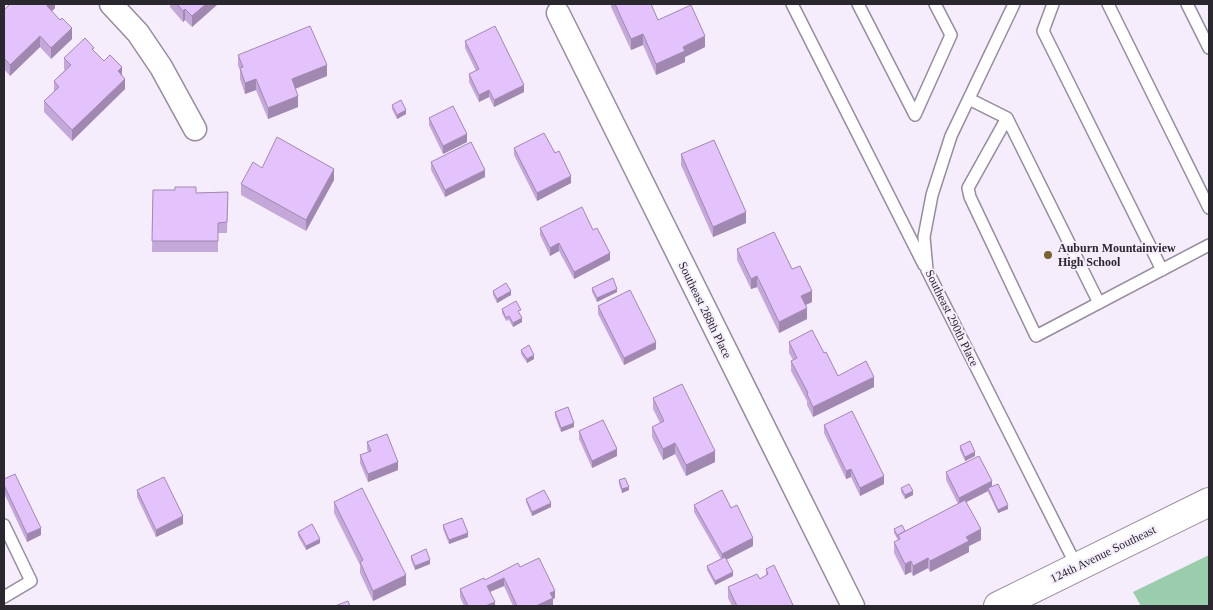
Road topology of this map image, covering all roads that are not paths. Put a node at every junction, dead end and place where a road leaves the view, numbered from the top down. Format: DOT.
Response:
graph roads {
  1 [pos="111,4"];
  2 [pos="792,4"];
  3 [pos="858,4"];
  4 [pos="935,4"];
  5 [pos="1014,4"];
  6 [pos="1053,4"];
  7 [pos="1108,4"];
  8 [pos="1187,4"];
  9 [pos="558,13"];
  10 [pos="1209,48"];
  11 [pos="968,100"];
  12 [pos="1007,118"];
  13 [pos="195,129"];
  14 [pos="1209,208"];
  15 [pos="1209,245"];
  16 [pos="926,270"];
  17 [pos="1162,270"];
  18 [pos="1099,303"];
  19 [pos="1209,502"];
  20 [pos="4,525"];
  21 [pos="1078,566"];
  22 [pos="7,600"];
  23 [pos="853,606"];
  24 [pos="998,606"];
  1 -- 13 [label="street"];
  2 -- 16 [label="lane"];
  3 -- 4 [label="lane"];
  5 -- 11 [label="lane, Southeast 290th Place"];
  6 -- 17 [label="lane"];
  7 -- 14 [label="lane"];
  8 -- 10 [label="lane"];
  9 -- 23 [label="street, Southeast 288th Place"];
  11 -- 12 [label="lane"];
  11 -- 16 [label="lane, Southeast 290th Place"];
  12 -- 18 [label="lane"];
  12 -- 18 [label="lane"];
  15 -- 17 [label="lane"];
  16 -- 21 [label="lane, Southeast 290th Place"];
  17 -- 18 [label="lane"];
  19 -- 21 [label="street, 124th Avenue Southeast"];
  20 -- 22 [label="lane"];
  21 -- 24 [label="street, 124th Avenue Southeast"];
}
